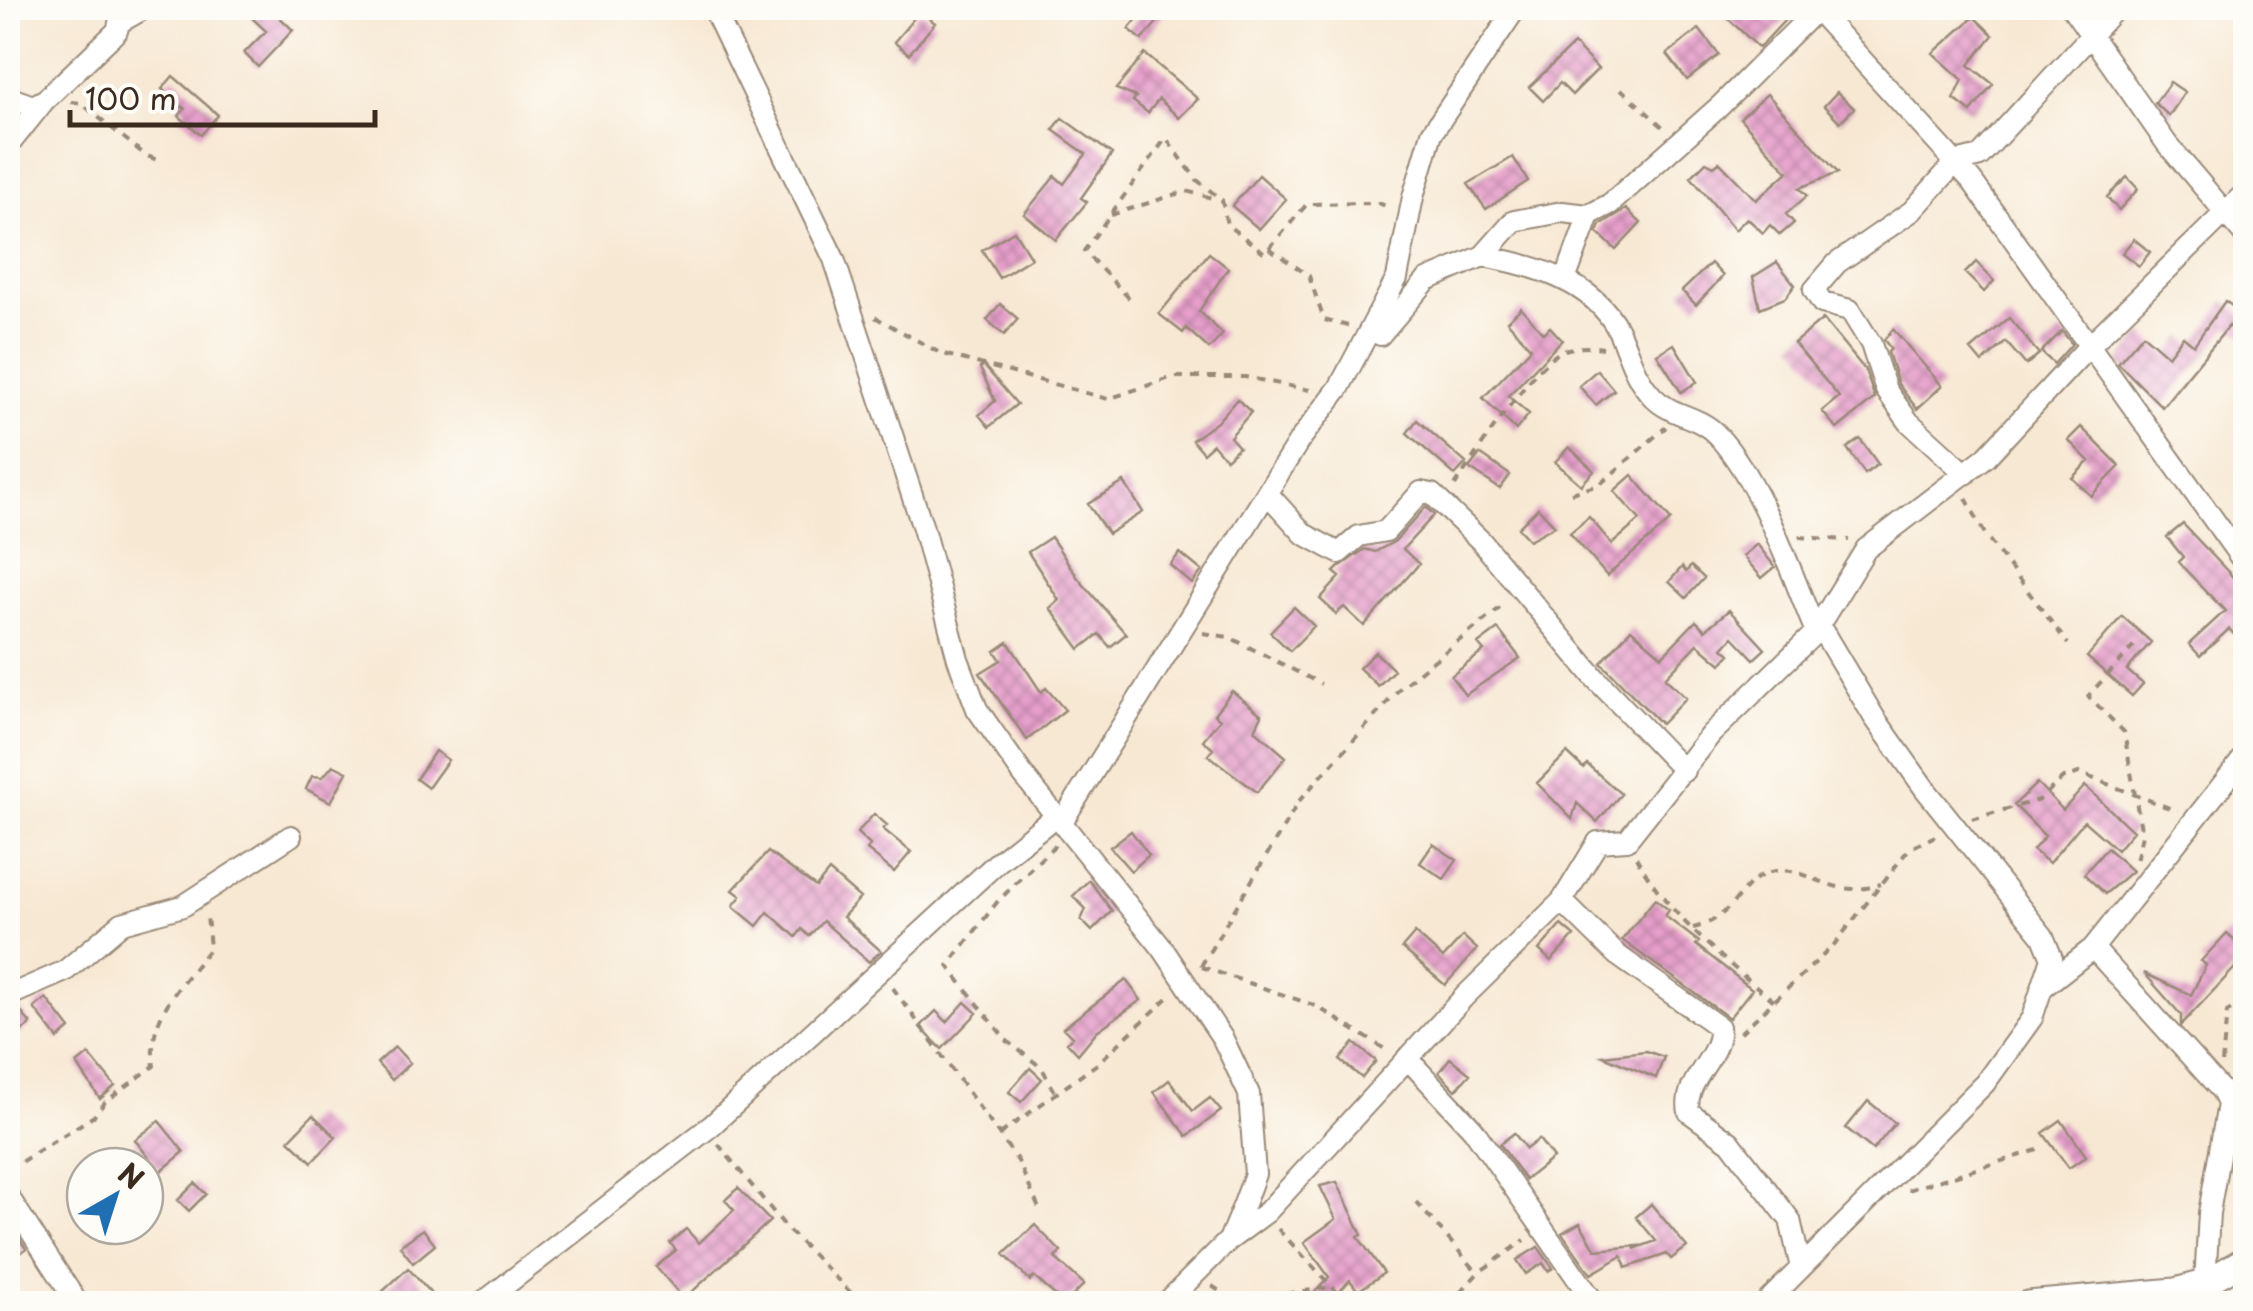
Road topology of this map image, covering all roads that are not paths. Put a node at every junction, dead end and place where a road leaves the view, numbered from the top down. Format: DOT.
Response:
graph roads {
  1 [pos="145,8"];
  2 [pos="713,8"];
  3 [pos="1516,8"];
  4 [pos="1817,8"];
  5 [pos="2072,8"];
  6 [pos="2116,8"];
  7 [pos="119,14"];
  8 [pos="2090,33"];
  9 [pos="8,97"];
  10 [pos="46,99"];
  11 [pos="8,146"];
  12 [pos="1956,162"];
  13 [pos="2246,192"];
  14 [pos="2227,212"];
  15 [pos="1590,215"];
  16 [pos="2246,237"];
  17 [pos="1484,256"];
  18 [pos="1565,280"];
  19 [pos="2092,344"];
  20 [pos="1337,391"];
  21 [pos="1966,474"];
  22 [pos="1266,493"];
  23 [pos="2246,565"];
  24 [pos="1817,628"];
  25 [pos="2245,757"];
  26 [pos="1684,771"];
  27 [pos="1063,823"];
  28 [pos="291,836"];
  29 [pos="1562,901"];
  30 [pos="2093,948"];
  31 [pos="2042,988"];
  32 [pos="8,996"];
  33 [pos="1408,1058"];
  34 [pos="8,1196"];
  35 [pos="1230,1240"];
  36 [pos="2245,1259"];
  37 [pos="1802,1268"];
  38 [pos="2201,1293"];
  39 [pos="2127,1300"];
  40 [pos="78,1304"];
  41 [pos="481,1304"];
  42 [pos="1165,1304"];
  43 [pos="1595,1304"];
  44 [pos="1765,1304"];
  45 [pos="2028,1304"];
  1 -- 7 [label="street"];
  2 -- 27 [label="street"];
  3 -- 20 [label="street"];
  4 -- 12 [label="street"];
  4 -- 15 [label="street"];
  5 -- 8 [label="street"];
  6 -- 8 [label="street"];
  7 -- 10 [label="street"];
  8 -- 12 [label="street"];
  8 -- 14 [label="street"];
  9 -- 10 [label="street"];
  10 -- 11 [label="street"];
  12 -- 19 [label="street"];
  12 -- 21 [label="street"];
  13 -- 14 [label="street"];
  14 -- 16 [label="street"];
  14 -- 19 [label="street"];
  15 -- 17 [label="street"];
  15 -- 18 [label="street"];
  17 -- 18 [label="street"];
  17 -- 20 [label="street"];
  18 -- 24 [label="street"];
  19 -- 21 [label="street"];
  19 -- 23 [label="street"];
  20 -- 22 [label="street"];
  21 -- 24 [label="street"];
  22 -- 26 [label="street"];
  22 -- 27 [label="street"];
  24 -- 26 [label="street"];
  24 -- 31 [label="street"];
  25 -- 30 [label="street"];
  26 -- 29 [label="street"];
  27 -- 35 [label="street"];
  27 -- 41 [label="street"];
  28 -- 32 [label="street"];
  29 -- 33 [label="street"];
  29 -- 37 [label="street"];
  30 -- 31 [label="street"];
  30 -- 38 [label="street"];
  31 -- 37 [label="street"];
  33 -- 35 [label="street"];
  33 -- 43 [label="street"];
  34 -- 40 [label="street"];
  35 -- 42 [label="street"];
  36 -- 38 [label="street"];
  37 -- 44 [label="street"];
  38 -- 39 [label="street"];
  39 -- 45 [label="street"];
}
